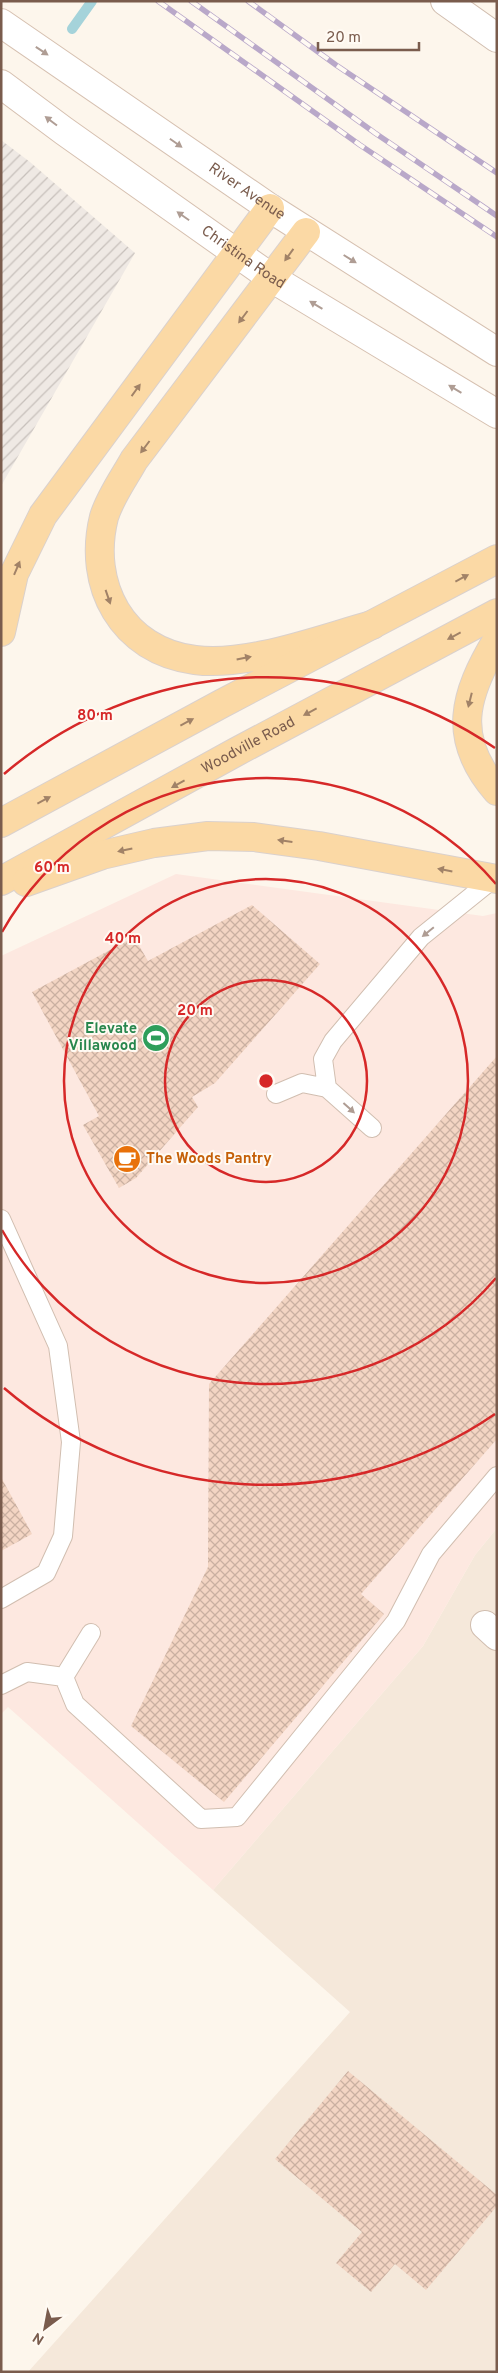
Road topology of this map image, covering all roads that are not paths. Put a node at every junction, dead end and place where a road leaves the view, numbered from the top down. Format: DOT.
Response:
graph roads {
  1 [pos="445,1"];
  2 [pos="1,23"];
  3 [pos="497,38"];
  4 [pos="1,84"];
  5 [pos="270,208"];
  6 [pos="306,232"];
  7 [pos="237,254"];
  8 [pos="272,279"];
  9 [pos="497,352"];
  10 [pos="497,414"];
  11 [pos="497,559"];
  12 [pos="497,613"];
  13 [pos="372,625"];
  14 [pos="1,632"];
  15 [pos="497,640"];
  16 [pos="497,791"];
  17 [pos="1,823"];
  18 [pos="495,879"];
  19 [pos="1,881"];
  20 [pos="1,891"];
  21 [pos="327,1088"];
  22 [pos="276,1094"];
  23 [pos="372,1128"];
  24 [pos="1,1219"];
  25 [pos="497,1476"];
  26 [pos="1,1599"];
  27 [pos="91,1633"];
  28 [pos="64,1676"];
  29 [pos="1,1686"];
  1 -- 3 [label="main road"];
  2 -- 5 [label="main road, River Avenue, one-way"];
  7 -- 4 [label="main road, Christina Road, one-way"];
  5 -- 6 [label="main road, River Avenue"];
  5 -- 7 [label="main road"];
  6 -- 8 [label="main road, one-way"];
  6 -- 9 [label="main road, River Avenue, one-way"];
  7 -- 8 [label="main road, Christina Road"];
  14 -- 7 [label="main road, one-way"];
  10 -- 8 [label="main road, Christina Road, one-way"];
  8 -- 13 [label="main road, one-way"];
  13 -- 11 [label="main road, one-way"];
  12 -- 19 [label="main road, Woodville Road, one-way"];
  17 -- 13 [label="main road, one-way"];
  15 -- 16 [label="main road, one-way"];
  18 -- 20 [label="main road, one-way"];
  18 -- 21 [label="lane, one-way"];
  21 -- 22 [label="lane"];
  21 -- 23 [label="lane, one-way"];
  24 -- 26 [label="lane"];
  25 -- 28 [label="lane"];
  27 -- 28 [label="lane"];
  28 -- 29 [label="lane"];
}
